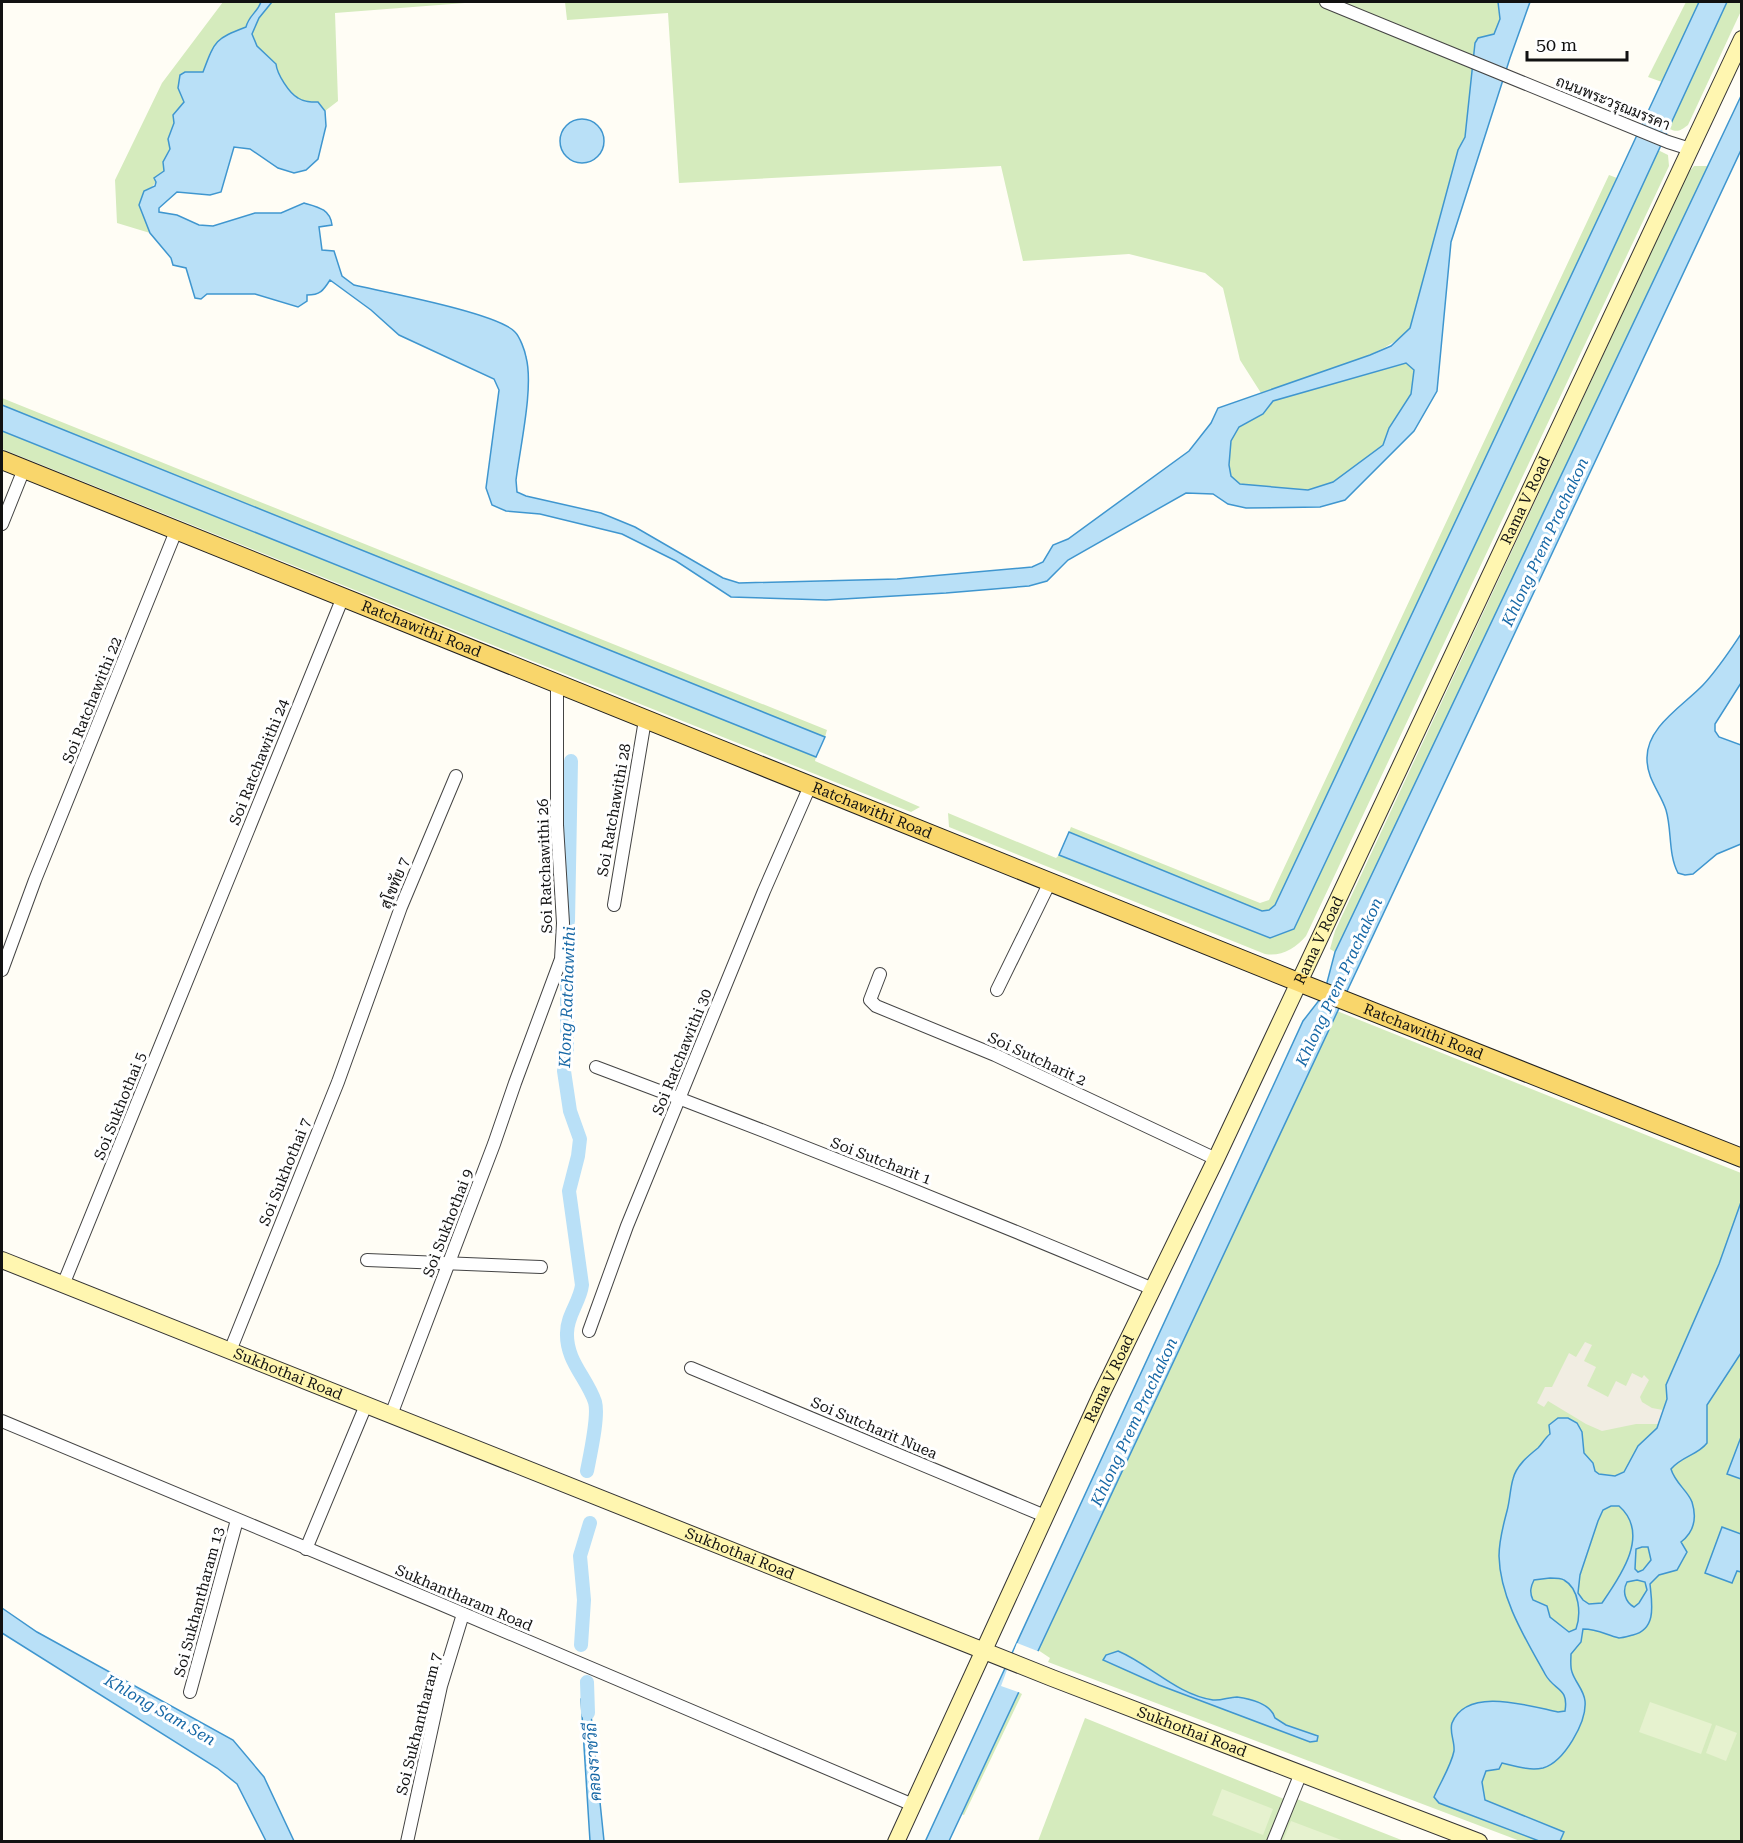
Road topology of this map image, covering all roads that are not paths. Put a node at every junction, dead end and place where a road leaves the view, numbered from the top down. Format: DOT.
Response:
graph roads {
  1 [pos="1326,2"];
  2 [pos="1742,39"];
  3 [pos="1690,148"];
  4 [pos="2,460"];
  5 [pos="24,469"];
  6 [pos="2,524"];
  7 [pos="176,531"];
  8 [pos="343,597"];
  9 [pos="557,685"];
  10 [pos="645,720"];
  11 [pos="456,776"];
  12 [pos="810,786"];
  13 [pos="1050,882"];
  14 [pos="614,905"];
  15 [pos="204,938"];
  16 [pos="2,970"];
  17 [pos="880,974"];
  18 [pos="1298,982"];
  19 [pos="997,990"];
  20 [pos="366,1003"];
  21 [pos="531,1040"];
  22 [pos="596,1067"];
  23 [pos="680,1098"];
  24 [pos="1742,1158"];
  25 [pos="1216,1159"];
  26 [pos="2,1260"];
  27 [pos="368,1260"];
  28 [pos="447,1264"];
  29 [pos="541,1267"];
  30 [pos="63,1285"];
  31 [pos="1153,1289"];
  32 [pos="589,1331"];
  33 [pos="230,1351"];
  34 [pos="691,1368"];
  35 [pos="366,1405"];
  36 [pos="391,1415"];
  37 [pos="2,1420"];
  38 [pos="1045,1516"];
  39 [pos="237,1520"];
  40 [pos="306,1549"];
  41 [pos="463,1614"];
  42 [pos="983,1650"];
  43 [pos="190,1692"];
  44 [pos="1301,1773"];
  45 [pos="913,1805"];
  46 [pos="407,1842"];
  47 [pos="896,1842"];
  48 [pos="1273,1842"];
  49 [pos="1479,1842"];
  1 -- 3 [label="street, ถนนพระวรุณมรรคา"];
  2 -- 3 [label="main road, Rama V Road"];
  3 -- 18 [label="main road, Rama V Road"];
  4 -- 5 [label="main road, Ratchawithi Road"];
  5 -- 6 [label="street"];
  5 -- 7 [label="main road, Ratchawithi Road"];
  7 -- 8 [label="main road, Ratchawithi Road"];
  7 -- 16 [label="street, Soi Ratchawithi 22"];
  8 -- 9 [label="main road, Ratchawithi Road"];
  8 -- 15 [label="street, Soi Ratchawithi 24"];
  9 -- 10 [label="main road, Ratchawithi Road"];
  9 -- 21 [label="street, Soi Ratchawithi 26"];
  10 -- 12 [label="main road, Ratchawithi Road"];
  10 -- 14 [label="street, Soi Ratchawithi 28"];
  11 -- 20 [label="street, สุโขทัย 7"];
  12 -- 13 [label="main road, Ratchawithi Road"];
  12 -- 23 [label="street, Soi Ratchawithi 30"];
  13 -- 18 [label="main road, Ratchawithi Road"];
  13 -- 19 [label="street"];
  15 -- 30 [label="street, Soi Sukhothai 5"];
  17 -- 25 [label="street, Soi Sutcharit 2"];
  18 -- 24 [label="main road, Ratchawithi Road"];
  18 -- 25 [label="main road, Rama V Road"];
  20 -- 33 [label="street, Soi Sukhothai 7"];
  21 -- 28 [label="street, Soi Sukhothai 9"];
  22 -- 23 [label="street, Soi Sutcharit 1"];
  23 -- 31 [label="street, Soi Sutcharit 1"];
  23 -- 32 [label="street, Soi Ratchawithi 30"];
  25 -- 31 [label="main road, Rama V Road"];
  26 -- 30 [label="main road, Sukhothai Road"];
  27 -- 28 [label="street"];
  28 -- 29 [label="street"];
  28 -- 36 [label="street, Soi Sukhothai 9"];
  30 -- 33 [label="main road, Sukhothai Road"];
  31 -- 38 [label="main road, Rama V Road"];
  33 -- 35 [label="main road, Sukhothai Road"];
  34 -- 38 [label="street, Soi Sutcharit Nuea"];
  35 -- 36 [label="main road, Sukhothai Road"];
  35 -- 40 [label="street"];
  36 -- 42 [label="main road, Sukhothai Road"];
  37 -- 39 [label="street, Sukhantharam Road"];
  38 -- 42 [label="main road, Rama V Road"];
  39 -- 40 [label="street, Sukhantharam Road"];
  39 -- 43 [label="street, Soi Sukhantharam 13"];
  40 -- 41 [label="street, Sukhantharam Road"];
  41 -- 45 [label="street, Sukhantharam Road"];
  41 -- 46 [label="street, Soi Sukhantharam 7"];
  42 -- 44 [label="main road, Sukhothai Road"];
  42 -- 45 [label="main road, Rama V Road"];
  44 -- 48 [label="street"];
  44 -- 49 [label="main road, Sukhothai Road"];
  45 -- 47 [label="main road, Rama V Road"];
}
